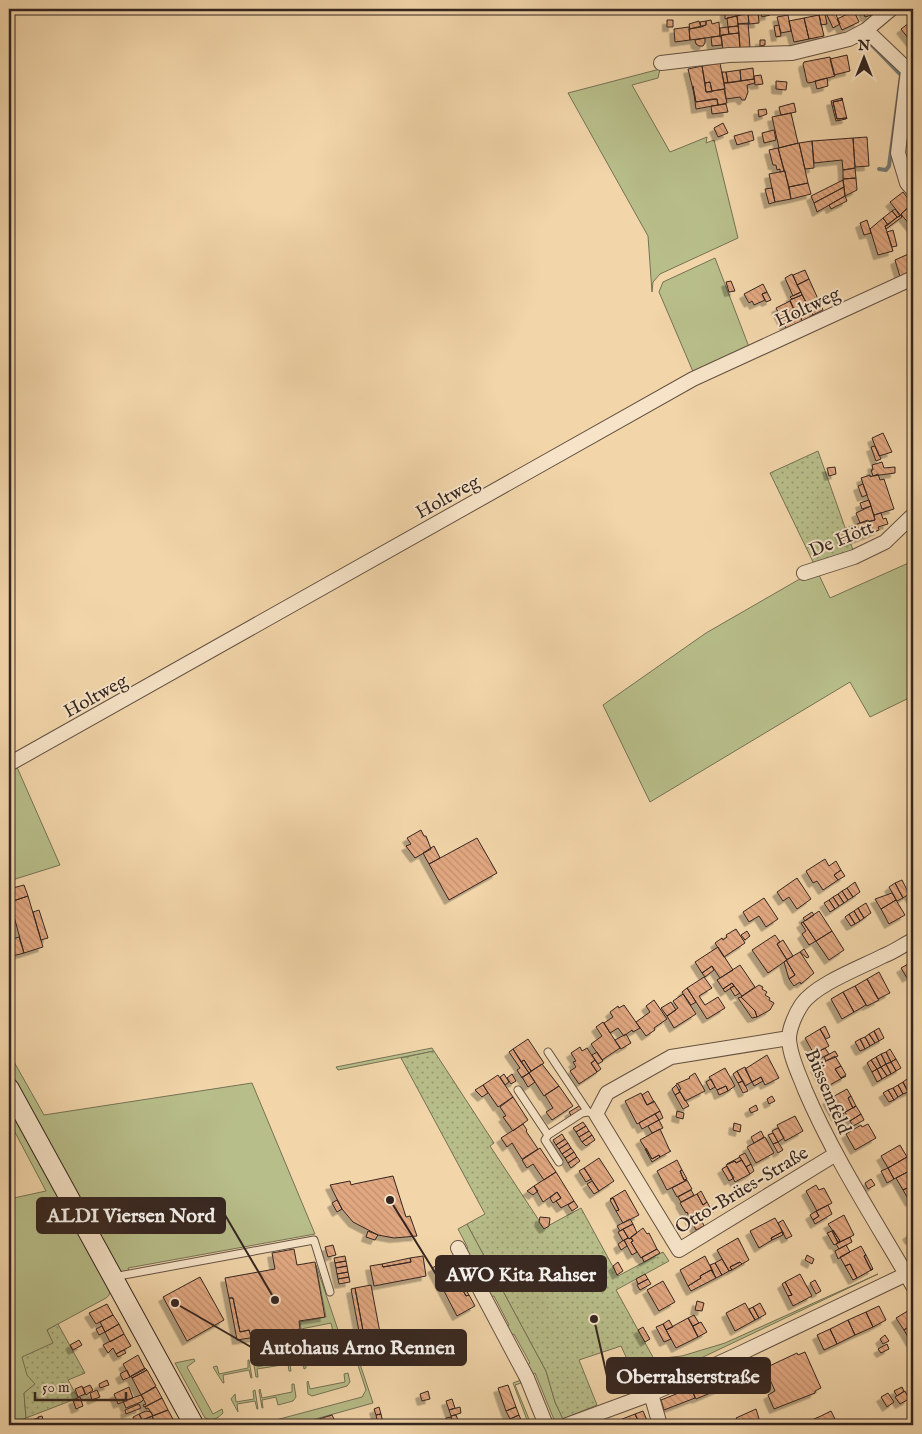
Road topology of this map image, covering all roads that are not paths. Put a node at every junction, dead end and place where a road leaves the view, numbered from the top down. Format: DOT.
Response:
graph roads {
  1 [pos="890,9"];
  2 [pos="866,30"];
  3 [pos="660,63"];
  4 [pos="913,190"];
  5 [pos="913,278"];
  6 [pos="913,515"];
  7 [pos="804,573"];
  8 [pos="9,764"];
  9 [pos="913,940"];
  10 [pos="789,1038"];
  11 [pos="548,1052"];
  12 [pos="9,1089"];
  13 [pos="518,1090"];
  14 [pos="592,1113"];
  15 [pos="548,1135"];
  16 [pos="836,1154"];
  17 [pos="558,1162"];
  18 [pos="458,1248"];
  19 [pos="113,1277"];
  20 [pos="911,1277"];
  21 [pos="330,1292"];
  22 [pos="651,1394"];
  23 [pos="194,1425"];
  24 [pos="546,1425"];
  25 [pos="567,1425"];
  26 [pos="660,1425"];
  1 -- 2 [label="street"];
  2 -- 3 [label="street"];
  2 -- 4 [label="street"];
  5 -- 8 [label="street, Holtweg"];
  6 -- 7 [label="street, De Hött"];
  9 -- 10 [label="street, Büssemfeld"];
  10 -- 14 [label="street"];
  10 -- 16 [label="street, Büssemfeld"];
  11 -- 14 [label="lane"];
  12 -- 19 [label="main road"];
  13 -- 15 [label="lane"];
  14 -- 15 [label="lane"];
  14 -- 16 [label="street, Otto-Brües-Straße"];
  15 -- 17 [label="lane"];
  16 -- 20 [label="street, Büssemfeld"];
  18 -- 24 [label="street"];
  19 -- 21 [label="lane"];
  19 -- 23 [label="main road"];
  20 -- 22 [label="street"];
  22 -- 25 [label="street"];
  22 -- 26 [label="street"];
}
